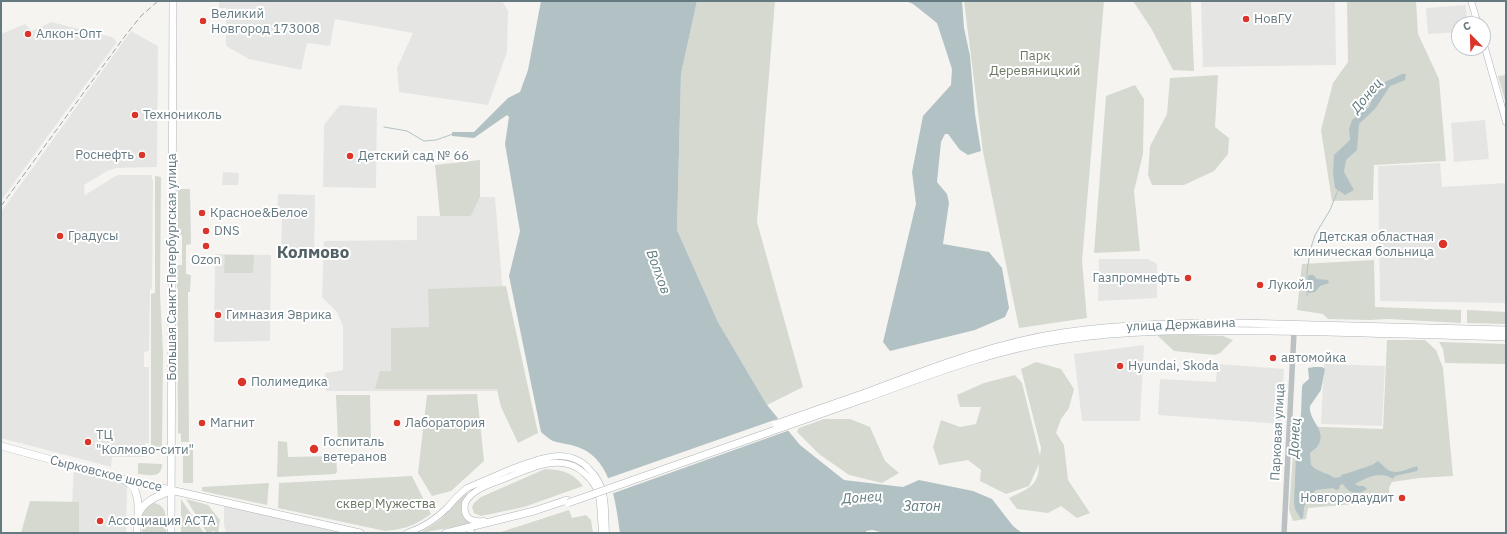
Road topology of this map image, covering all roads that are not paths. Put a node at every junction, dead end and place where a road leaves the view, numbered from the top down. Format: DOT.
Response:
graph roads {
  1 [pos="173,1"];
  2 [pos="1472,1"];
  3 [pos="1476,16"];
  4 [pos="1487,56"];
  5 [pos="1506,122"];
  6 [pos="1239,327"];
  7 [pos="1506,330"];
  8 [pos="1294,332"];
  9 [pos="1506,336"];
  10 [pos="1,446"];
  11 [pos="122,479"];
  12 [pos="171,490"];
  13 [pos="567,502"];
  14 [pos="137,519"];
  15 [pos="495,521"];
  16 [pos="345,531"];
  17 [pos="136,533"];
  18 [pos="171,533"];
  19 [pos="360,533"];
  20 [pos="407,533"];
  21 [pos="446,533"];
  22 [pos="469,533"];
  23 [pos="602,533"];
  24 [pos="606,533"];
  25 [pos="1284,533"];
  1 -- 12 [label="main road, Большая Санкт-Петербургская улица"];
  2 -- 3 [label="main road"];
  4 -- 5 [label="main road"];
  6 -- 7 [label="main road, улица Державина"];
  6 -- 8 [label="main road, улица Державина"];
  6 -- 13 [label="main road, улица Державина, bridge"];
  8 -- 9 [label="main road, улица Державина"];
  8 -- 25 [label="street, Парковая улица"];
  10 -- 11 [label="main road, Сырковское шоссе"];
  11 -- 12 [label="main road, Сырковское шоссе"];
  11 -- 14 [label="main road"];
  12 -- 14 [label="main road"];
  12 -- 16 [label="main road, Сырковское шоссе"];
  12 -- 18 [label="main road, Большая Санкт-Петербургская улица"];
  13 -- 15 [label="main road"];
  13 -- 22 [label="main road"];
  14 -- 17 [label="main road"];
  15 -- 21 [label="main road"];
  15 -- 23 [label="main road"];
  16 -- 19 [label="main road, Сырковское шоссе"];
  20 -- 24 [label="main road"];
}
